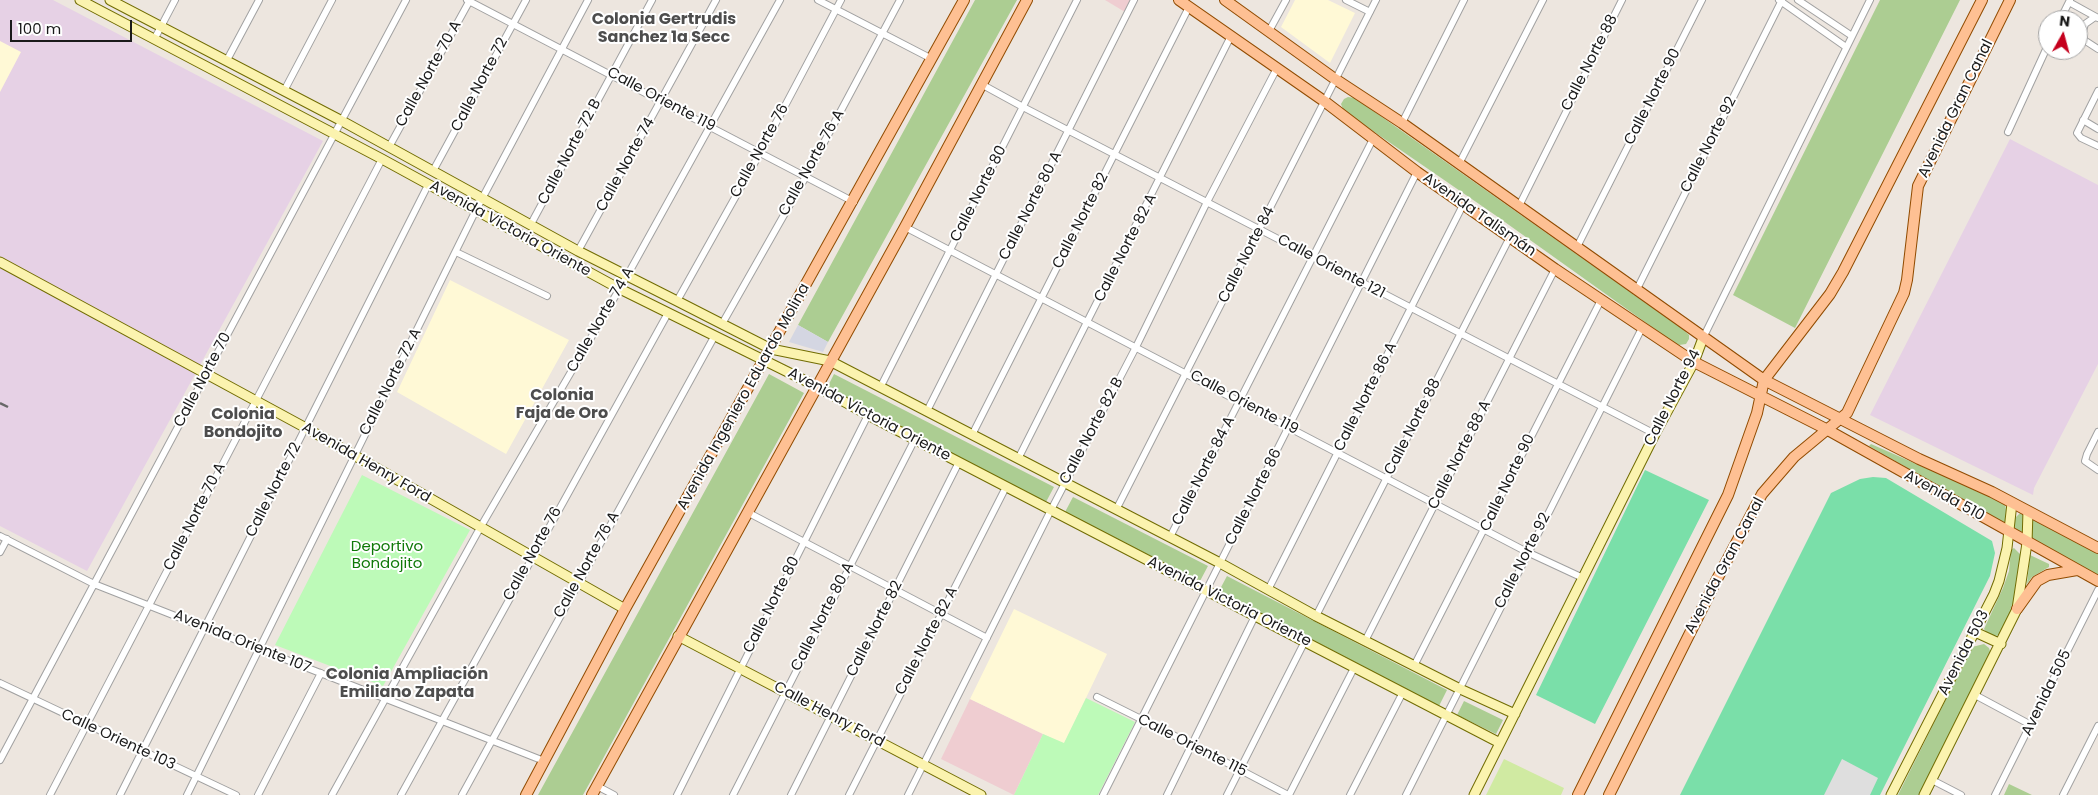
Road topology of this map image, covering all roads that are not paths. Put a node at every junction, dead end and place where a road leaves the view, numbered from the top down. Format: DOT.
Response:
graph roads {
  1 [pos="80,0"];
  2 [pos="110,0"];
  3 [pos="175,0"];
  4 [pos="259,0"];
  5 [pos="332,0"];
  6 [pos="406,0"];
  7 [pos="469,0"];
  8 [pos="526,0"];
  9 [pos="588,0"];
  10 [pos="652,0"];
  11 [pos="716,0"];
  12 [pos="780,0"];
  13 [pos="818,0"];
  14 [pos="841,0"];
  15 [pos="900,0"];
  16 [pos="964,0"];
  17 [pos="1027,0"];
  18 [pos="1077,0"];
  19 [pos="1134,0"];
  20 [pos="1180,0"];
  21 [pos="1225,0"];
  22 [pos="1286,0"];
  23 [pos="1346,0"];
  24 [pos="1376,0"];
  25 [pos="1464,0"];
  26 [pos="1543,0"];
  27 [pos="1622,0"];
  28 [pos="1702,0"];
  29 [pos="1781,0"];
  30 [pos="1798,0"];
  31 [pos="1870,0"];
  32 [pos="1982,0"];
  33 [pos="2010,0"];
  34 [pos="2069,1"];
  35 [pos="1189,6"];
  36 [pos="836,9"];
  37 [pos="1370,12"];
  38 [pos="2096,17"];
  39 [pos="513,24"];
  40 [pos="161,26"];
  41 [pos="1269,31"];
  42 [pos="882,34"];
  43 [pos="1231,36"];
  44 [pos="1852,36"];
  45 [pos="155,38"];
  46 [pos="1846,47"];
  47 [pos="562,49"];
  48 [pos="932,58"];
  49 [pos="226,60"];
  50 [pos="2041,60"];
  51 [pos="1277,68"];
  52 [pos="612,74"];
  53 [pos="1335,79"];
  54 [pos="981,84"];
  55 [pos="2098,91"];
  56 [pos="284,92"];
  57 [pos="661,100"];
  58 [pos="1324,100"];
  59 [pos="1023,107"];
  60 [pos="2083,120"];
  61 [pos="342,121"];
  62 [pos="1402,123"];
  63 [pos="710,126"];
  64 [pos="2098,129"];
  65 [pos="1070,131"];
  66 [pos="2008,132"];
  67 [pos="335,135"];
  68 [pos="1374,137"];
  69 [pos="2098,146"];
  70 [pos="389,147"];
  71 [pos="760,153"];
  72 [pos="1115,154"];
  73 [pos="382,159"];
  74 [pos="1459,164"];
  75 [pos="434,171"];
  76 [pos="1417,172"];
  77 [pos="805,178"];
  78 [pos="1161,178"];
  79 [pos="428,184"];
  80 [pos="483,197"];
  81 [pos="854,202"];
  82 [pos="1207,202"];
  83 [pos="1464,204"];
  84 [pos="1519,206"];
  85 [pos="476,210"];
  86 [pos="532,224"];
  87 [pos="905,226"];
  88 [pos="1260,230"];
  89 [pos="1510,237"];
  90 [pos="1578,247"];
  91 [pos="578,251"];
  92 [pos="950,251"];
  93 [pos="456,252"];
  94 [pos="1314,257"];
  95 [pos="0,262"];
  96 [pos="1555,269"];
  97 [pos="996,274"];
  98 [pos="627,276"];
  99 [pos="1361,283"];
  100 [pos="618,288"];
  101 [pos="1637,289"];
  102 [pos="547,296"];
  103 [pos="1042,298"];
  104 [pos="1600,300"];
  105 [pos="677,301"];
  106 [pos="1411,308"];
  107 [pos="668,313"];
  108 [pos="1088,322"];
  109 [pos="722,324"];
  110 [pos="1642,328"];
  111 [pos="1460,334"];
  112 [pos="714,337"];
  113 [pos="1703,338"];
  114 [pos="1136,347"];
  115 [pos="771,348"];
  116 [pos="1509,358"];
  117 [pos="764,361"];
  118 [pos="830,361"];
  119 [pos="1694,362"];
  120 [pos="206,373"];
  121 [pos="1186,373"];
  122 [pos="1764,380"];
  123 [pos="1557,384"];
  124 [pos="816,386"];
  125 [pos="880,388"];
  126 [pos="1761,396"];
  127 [pos="1797,398"];
  128 [pos="256,400"];
  129 [pos="1240,402"];
  130 [pos="1602,406"];
  131 [pos="927,411"];
  132 [pos="1791,411"];
  133 [pos="868,415"];
  134 [pos="1839,419"];
  135 [pos="1288,427"];
  136 [pos="306,428"];
  137 [pos="1826,429"];
  138 [pos="2098,432"];
  139 [pos="1655,434"];
  140 [pos="972,435"];
  141 [pos="915,439"];
  142 [pos="1338,453"];
  143 [pos="354,455"];
  144 [pos="1018,459"];
  145 [pos="959,462"];
  146 [pos="2098,470"];
  147 [pos="1387,478"];
  148 [pos="1065,484"];
  149 [pos="1006,487"];
  150 [pos="2012,502"];
  151 [pos="1436,504"];
  152 [pos="1051,510"];
  153 [pos="1116,510"];
  154 [pos="2028,511"];
  155 [pos="747,512"];
  156 [pos="480,528"];
  157 [pos="1485,529"];
  158 [pos="2009,532"];
  159 [pos="1170,537"];
  160 [pos="3,538"];
  161 [pos="804,542"];
  162 [pos="2028,543"];
  163 [pos="2098,548"];
  164 [pos="0,552"];
  165 [pos="1527,552"];
  166 [pos="532,557"];
  167 [pos="1220,563"];
  168 [pos="850,566"];
  169 [pos="2078,570"];
  170 [pos="1583,578"];
  171 [pos="2098,581"];
  172 [pos="577,583"];
  173 [pos="94,584"];
  174 [pos="896,590"];
  175 [pos="1207,590"];
  176 [pos="1268,590"];
  177 [pos="2098,590"];
  178 [pos="149,606"];
  179 [pos="625,609"];
  180 [pos="2017,609"];
  181 [pos="941,614"];
  182 [pos="1255,616"];
  183 [pos="1316,616"];
  184 [pos="204,627"];
  185 [pos="1975,632"];
  186 [pos="678,636"];
  187 [pos="988,638"];
  188 [pos="1305,641"];
  189 [pos="1365,641"];
  190 [pos="2001,644"];
  191 [pos="259,649"];
  192 [pos="1414,666"];
  193 [pos="1354,668"];
  194 [pos="740,669"];
  195 [pos="321,673"];
  196 [pos="0,683"];
  197 [pos="1458,688"];
  198 [pos="785,692"];
  199 [pos="1402,692"];
  200 [pos="1975,695"];
  201 [pos="1097,698"];
  202 [pos="33,699"];
  203 [pos="384,699"];
  204 [pos="1515,714"];
  205 [pos="831,716"];
  206 [pos="1447,716"];
  207 [pos="1141,720"];
  208 [pos="441,721"];
  209 [pos="2032,725"];
  210 [pos="88,726"];
  211 [pos="2098,726"];
  212 [pos="492,740"];
  213 [pos="877,740"];
  214 [pos="1500,743"];
  215 [pos="1193,745"];
  216 [pos="142,752"];
  217 [pos="0,760"];
  218 [pos="544,761"];
  219 [pos="923,765"];
  220 [pos="1240,770"];
  221 [pos="196,777"];
  222 [pos="1932,780"];
  223 [pos="594,790"];
  224 [pos="978,794"];
  225 [pos="50,795"];
  226 [pos="120,795"];
  227 [pos="187,795"];
  228 [pos="236,795"];
  229 [pos="258,795"];
  230 [pos="332,795"];
  231 [pos="401,795"];
  232 [pos="462,795"];
  233 [pos="526,795"];
  234 [pos="614,795"];
  235 [pos="677,795"];
  236 [pos="733,795"];
  237 [pos="791,795"];
  238 [pos="849,795"];
  239 [pos="908,795"];
  240 [pos="1104,795"];
  241 [pos="1167,795"];
  242 [pos="1227,795"];
  243 [pos="1288,795"];
  244 [pos="1350,795"];
  245 [pos="1406,795"];
  246 [pos="1474,795"];
  247 [pos="1578,795"];
  248 [pos="1609,795"];
  249 [pos="1891,795"];
  250 [pos="1924,795"];
  251 [pos="1961,795"];
  252 [pos="1995,795"];
  253 [pos="2063,795"];
  1 -- 45 [label="street, Avenida Victoria Oriente"];
  2 -- 40 [label="street, Avenida Victoria Oriente"];
  3 -- 40 [label="street"];
  4 -- 49 [label="street"];
  5 -- 56 [label="street"];
  6 -- 61 [label="street, Calle Norte 70"];
  7 -- 39 [label="street, Calle Oriente 119"];
  7 -- 70 [label="street, Calle Norte 70 A"];
  8 -- 39 [label="street, Calle Norte 72"];
  9 -- 47 [label="street, Calle Norte 72 A"];
  10 -- 52 [label="street, Calle Norte 72 B"];
  11 -- 57 [label="street, Calle Norte 74"];
  12 -- 63 [label="street, Calle Norte 74 A"];
  13 -- 36 [label="street"];
  14 -- 36 [label="street, Calle Norte 76"];
  15 -- 42 [label="street, Calle Norte 76 A"];
  16 -- 48 [label="main road, Avenida Ingeniero Eduardo Molina"];
  17 -- 54 [label="main road"];
  18 -- 59 [label="street, Calle Norte 80"];
  19 -- 65 [label="street, Calle Norte 80 A"];
  20 -- 35 [label="main road, Avenida Talismán"];
  21 -- 41 [label="main road, Avenida Talismán"];
  22 -- 41 [label="street"];
  23 -- 37 [label="street"];
  24 -- 37 [label="street, Calle Norte 84"];
  25 -- 62 [label="street"];
  26 -- 74 [label="street"];
  27 -- 84 [label="street, Calle Norte 88"];
  28 -- 90 [label="street, Calle Norte 90"];
  29 -- 46 [label="street"];
  29 -- 101 [label="street, Calle Norte 92"];
  30 -- 44 [label="street"];
  31 -- 44 [label="street, Calle Norte 94"];
  32 -- 122 [label="main road, Avenida Gran Canal"];
  33 -- 134 [label="main road, Avenida Gran Canal"];
  34 -- 38 [label="street"];
  35 -- 43 [label="main road, Avenida Talismán"];
  35 -- 72 [label="street, Calle Norte 82"];
  36 -- 42 [label="street"];
  36 -- 71 [label="street, Calle Norte 76"];
  37 -- 53 [label="street, Calle Norte 84"];
  39 -- 47 [label="street, Calle Oriente 119"];
  39 -- 75 [label="street, Calle Norte 72"];
  40 -- 45 [label="street"];
  40 -- 49 [label="street, Avenida Victoria Oriente"];
  41 -- 53 [label="main road, Avenida Talismán"];
  42 -- 48 [label="street"];
  42 -- 77 [label="street, Calle Norte 76 A"];
  43 -- 51 [label="main road, Avenida Talismán"];
  43 -- 78 [label="street, Calle Norte 82 A"];
  44 -- 46 [label="street, Calle Norte 94"];
  45 -- 67 [label="street, Avenida Victoria Oriente"];
  46 -- 113 [label="street, Calle Norte 94"];
  47 -- 52 [label="street, Calle Oriente 119"];
  47 -- 80 [label="street, Calle Norte 72 A"];
  48 -- 81 [label="main road, Avenida Ingeniero Eduardo Molina"];
  49 -- 56 [label="street, Avenida Victoria Oriente"];
  50 -- 66 [label="street"];
  51 -- 58 [label="main road, Avenida Talismán"];
  51 -- 82 [label="street, Calle Norte 82 B"];
  52 -- 57 [label="street, Calle Oriente 119"];
  52 -- 86 [label="street, Calle Norte 72 B"];
  53 -- 58 [label="street, Calle Norte 84"];
  53 -- 62 [label="main road, Avenida Talismán"];
  54 -- 59 [label="street, Calle Oriente 121"];
  54 -- 87 [label="main road"];
  55 -- 60 [label="street"];
  56 -- 61 [label="street, Avenida Victoria Oriente"];
  57 -- 63 [label="street, Calle Oriente 119"];
  57 -- 91 [label="street, Calle Norte 74"];
  58 -- 68 [label="main road, Avenida Talismán"];
  58 -- 88 [label="street, Calle Norte 84"];
  59 -- 65 [label="street, Calle Oriente 121"];
  59 -- 92 [label="street, Calle Norte 80"];
  60 -- 64 [label="street"];
  60 -- 69 [label="street"];
  61 -- 67 [label="street, Calle Norte 70"];
  61 -- 70 [label="street, Avenida Victoria Oriente"];
  62 -- 74 [label="main road, Avenida Talismán"];
  63 -- 71 [label="street, Calle Oriente 119"];
  63 -- 98 [label="street, Calle Norte 74 A"];
  65 -- 72 [label="street, Calle Oriente 121"];
  65 -- 97 [label="street, Calle Norte 80 A"];
  67 -- 73 [label="street, Avenida Victoria Oriente"];
  67 -- 120 [label="street, Calle Norte 70"];
  68 -- 76 [label="main road, Avenida Talismán"];
  68 -- 94 [label="street, Calle Norte 84 A"];
  70 -- 75 [label="street, Avenida Victoria Oriente"];
  71 -- 77 [label="street, Calle Oriente 119"];
  71 -- 105 [label="street, Calle Norte 76"];
  72 -- 78 [label="street, Calle Oriente 121"];
  72 -- 103 [label="street, Calle Norte 82"];
  73 -- 79 [label="street, Avenida Victoria Oriente"];
  73 -- 128 [label="street, Calle Norte 70 A"];
  74 -- 84 [label="main road, Avenida Talismán"];
  75 -- 80 [label="street, Avenida Victoria Oriente"];
  76 -- 83 [label="main road, Avenida Talismán"];
  76 -- 99 [label="street, Calle Norte 86"];
  77 -- 81 [label="street, Calle Oriente 119"];
  77 -- 109 [label="street, Calle Norte 76 A"];
  78 -- 82 [label="street, Calle Oriente 121"];
  78 -- 108 [label="street, Calle Norte 82 A"];
  79 -- 85 [label="street, Avenida Victoria Oriente"];
  79 -- 136 [label="street, Calle Norte 72"];
  80 -- 85 [label="street, Calle Norte 72 A"];
  80 -- 86 [label="street, Avenida Victoria Oriente"];
  81 -- 115 [label="main road, Avenida Ingeniero Eduardo Molina"];
  82 -- 88 [label="street, Calle Oriente 121"];
  82 -- 114 [label="street, Calle Norte 82 B"];
  83 -- 89 [label="main road, Avenida Talismán"];
  83 -- 106 [label="street, Calle Norte 86 A"];
  84 -- 90 [label="main road, Avenida Talismán"];
  85 -- 93 [label="street, Calle Norte 72 A"];
  85 -- 100 [label="street, Avenida Victoria Oriente"];
  86 -- 91 [label="street, Avenida Victoria Oriente"];
  87 -- 92 [label="street, Calle Oriente 119"];
  87 -- 118 [label="main road"];
  88 -- 94 [label="street, Calle Oriente 121"];
  88 -- 121 [label="street, Calle Norte 84"];
  89 -- 96 [label="main road, Avenida Talismán"];
  89 -- 111 [label="street, Calle Norte 88"];
  90 -- 101 [label="main road, Avenida Talismán"];
  91 -- 98 [label="street, Avenida Victoria Oriente"];
  92 -- 97 [label="street, Calle Oriente 119"];
  92 -- 125 [label="street, Calle Norte 80"];
  93 -- 102 [label="street"];
  93 -- 143 [label="street, Calle Norte 72 A"];
  94 -- 99 [label="street, Calle Oriente 121"];
  94 -- 129 [label="street, Calle Norte 84 A"];
  95 -- 120 [label="street, Avenida Henry Ford"];
  96 -- 104 [label="main road, Avenida Talismán"];
  96 -- 116 [label="street, Calle Norte 88 A"];
  97 -- 103 [label="street, Calle Oriente 119"];
  97 -- 131 [label="street, Calle Norte 80 A"];
  98 -- 100 [label="street, Calle Norte 74 A"];
  98 -- 105 [label="street, Avenida Victoria Oriente"];
  99 -- 106 [label="street, Calle Oriente 121"];
  99 -- 135 [label="street, Calle Norte 86"];
  100 -- 107 [label="street, Avenida Victoria Oriente"];
  100 -- 156 [label="street, Calle Norte 74 A"];
  101 -- 113 [label="main road, Avenida Talismán"];
  103 -- 108 [label="street, Calle Oriente 119"];
  103 -- 140 [label="street, Calle Norte 82"];
  104 -- 110 [label="main road, Avenida Talismán"];
  104 -- 123 [label="street, Calle Norte 90"];
  105 -- 109 [label="street, Avenida Victoria Oriente"];
  106 -- 111 [label="street, Calle Oriente 121"];
  106 -- 142 [label="street, Calle Norte 86 A"];
  107 -- 112 [label="street, Avenida Victoria Oriente"];
  107 -- 166 [label="street, Calle Norte 76"];
  108 -- 114 [label="street, Calle Oriente 119"];
  108 -- 144 [label="street, Calle Norte 82 A"];
  109 -- 115 [label="street, Avenida Victoria Oriente"];
  110 -- 119 [label="main road, Avenida Talismán"];
  110 -- 130 [label="street, Calle Norte 92"];
  111 -- 116 [label="street, Calle Oriente 121"];
  111 -- 147 [label="street, Calle Norte 88"];
  112 -- 117 [label="street, Avenida Victoria Oriente"];
  112 -- 172 [label="street, Calle Norte 76 A"];
  113 -- 119 [label="street, Calle Norte 94"];
  113 -- 122 [label="main road, Avenida Talismán"];
  114 -- 121 [label="street, Calle Oriente 119"];
  114 -- 148 [label="street, Calle Norte 82 B"];
  115 -- 117 [label="main road, Avenida Ingeniero Eduardo Molina"];
  115 -- 118 [label="street, Avenida Victoria Oriente"];
  116 -- 123 [label="street, Calle Oriente 121"];
  116 -- 151 [label="street, Calle Norte 88 A"];
  117 -- 124 [label="street, Avenida Victoria Oriente"];
  117 -- 179 [label="main road, Avenida Ingeniero Eduardo Molina"];
  118 -- 124 [label="main road"];
  118 -- 125 [label="street, Avenida Victoria Oriente"];
  119 -- 126 [label="main road, Avenida Talismán"];
  119 -- 139 [label="street, Calle Norte 94"];
  120 -- 128 [label="street, Avenida Henry Ford"];
  120 -- 173 [label="street, Calle Norte 70"];
  121 -- 129 [label="street, Calle Oriente 119"];
  121 -- 153 [label="street, Calle Norte 84"];
  122 -- 126 [label="main road, Avenida Gran Canal"];
  122 -- 127 [label="main road, Avenida Talismán"];
  123 -- 130 [label="street, Calle Oriente 121"];
  123 -- 157 [label="street, Calle Norte 90"];
  124 -- 133 [label="street, Avenida Victoria Oriente"];
  124 -- 155 [label="main road"];
  125 -- 131 [label="street, Avenida Victoria Oriente"];
  126 -- 132 [label="main road, Avenida Talismán"];
  126 -- 247 [label="main road, Avenida Gran Canal"];
  127 -- 134 [label="main road, Avenida 510"];
  128 -- 136 [label="street, Avenida Henry Ford"];
  128 -- 178 [label="street, Calle Norte 70 A"];
  129 -- 135 [label="street, Calle Oriente 119"];
  129 -- 159 [label="street, Calle Norte 84 A"];
  130 -- 139 [label="street, Calle Oriente 121"];
  130 -- 165 [label="street, Calle Norte 92"];
  131 -- 140 [label="street, Avenida Victoria Oriente"];
  132 -- 137 [label="main road, Avenida 510"];
  133 -- 141 [label="street, Avenida Victoria Oriente"];
  133 -- 161 [label="street, Calle Norte 80"];
  134 -- 137 [label="main road, Avenida Gran Canal"];
  134 -- 150 [label="main road, Avenida 510"];
  135 -- 142 [label="street, Calle Oriente 119"];
  135 -- 167 [label="street, Calle Norte 86"];
  136 -- 143 [label="street, Avenida Henry Ford"];
  136 -- 184 [label="street, Calle Norte 72"];
  137 -- 158 [label="main road, Avenida 510"];
  137 -- 248 [label="main road, Avenida Gran Canal"];
  138 -- 146 [label="street"];
  139 -- 170 [label="street, Calle Norte 94"];
  140 -- 144 [label="street, Avenida Victoria Oriente"];
  141 -- 145 [label="street, Avenida Victoria Oriente"];
  141 -- 168 [label="street, Calle Norte 80 A"];
  142 -- 147 [label="street, Calle Oriente 119"];
  142 -- 176 [label="street, Calle Norte 86 A"];
  143 -- 156 [label="street, Avenida Henry Ford"];
  143 -- 191 [label="street, Calle Norte 72 A"];
  144 -- 148 [label="street, Avenida Victoria Oriente"];
  145 -- 149 [label="street, Avenida Victoria Oriente"];
  145 -- 174 [label="street, Calle Norte 82"];
  147 -- 151 [label="street, Calle Oriente 119"];
  147 -- 183 [label="street, Calle Norte 88"];
  148 -- 152 [label="street, Calle Norte 82 B"];
  148 -- 153 [label="street, Avenida Victoria Oriente"];
  149 -- 152 [label="street, Avenida Victoria Oriente"];
  149 -- 181 [label="street, Calle Norte 82 A"];
  150 -- 154 [label="main road, Avenida 510"];
  150 -- 158 [label="street, Avenida 503"];
  151 -- 157 [label="street, Calle Oriente 119"];
  151 -- 189 [label="street, Calle Norte 88 A"];
  152 -- 175 [label="street, Avenida Victoria Oriente"];
  152 -- 187 [label="street, Calle Norte 82 B"];
  153 -- 159 [label="street, Avenida Victoria Oriente"];
  154 -- 162 [label="street, Avenida 503"];
  154 -- 163 [label="main road, Avenida 510"];
  155 -- 161 [label="street"];
  155 -- 186 [label="main road"];
  156 -- 166 [label="street, Avenida Henry Ford"];
  156 -- 203 [label="street, Calle Norte 74 A"];
  157 -- 165 [label="street, Calle Oriente 119"];
  157 -- 192 [label="street, Calle Norte 90"];
  158 -- 162 [label="main road, Avenida 510"];
  158 -- 185 [label="street, Avenida 503"];
  159 -- 167 [label="street, Avenida Victoria Oriente"];
  160 -- 164 [label="street"];
  160 -- 173 [label="street, Avenida Oriente 107"];
  161 -- 168 [label="street"];
  161 -- 194 [label="street, Calle Norte 80"];
  162 -- 169 [label="main road, Avenida 510"];
  162 -- 180 [label="street, Avenida 503"];
  165 -- 170 [label="street, Calle Oriente 119"];
  165 -- 197 [label="street, Calle Norte 92"];
  166 -- 172 [label="street, Avenida Henry Ford"];
  166 -- 208 [label="street, Calle Norte 76"];
  167 -- 175 [label="street, Calle Norte 86"];
  167 -- 176 [label="street, Avenida Victoria Oriente"];
  168 -- 174 [label="street"];
  168 -- 198 [label="street, Calle Norte 80 A"];
  169 -- 171 [label="main road, Avenida 510"];
  169 -- 180 [label="main road"];
  170 -- 204 [label="street, Calle Norte 94"];
  172 -- 179 [label="street, Avenida Henry Ford"];
  172 -- 212 [label="street, Calle Norte 76 A"];
  173 -- 178 [label="street, Avenida Oriente 107"];
  173 -- 202 [label="street, Calle Norte 70"];
  174 -- 181 [label="street"];
  174 -- 205 [label="street, Calle Norte 82"];
  175 -- 182 [label="street, Avenida Victoria Oriente"];
  175 -- 207 [label="street, Calle Norte 86"];
  176 -- 183 [label="street, Avenida Victoria Oriente"];
  177 -- 209 [label="street, Avenida 505"];
  178 -- 184 [label="street, Avenida Oriente 107"];
  178 -- 210 [label="street, Calle Norte 70 A"];
  179 -- 218 [label="main road, Avenida Ingeniero Eduardo Molina"];
  180 -- 190 [label="street, Avenida 503"];
  181 -- 187 [label="street"];
  181 -- 213 [label="street, Calle Norte 82 A"];
  182 -- 188 [label="street, Avenida Victoria Oriente"];
  182 -- 215 [label="street"];
  183 -- 189 [label="street, Avenida Victoria Oriente"];
  184 -- 191 [label="street, Avenida Oriente 107"];
  184 -- 216 [label="street, Calle Norte 72"];
  185 -- 190 [label="street"];
  185 -- 249 [label="street, Avenida 503"];
  186 -- 194 [label="street, Calle Henry Ford"];
  186 -- 223 [label="main road"];
  187 -- 219 [label="street, Calle Norte 82 B"];
  188 -- 193 [label="street, Avenida Victoria Oriente"];
  188 -- 220 [label="street"];
  189 -- 192 [label="street, Avenida Victoria Oriente"];
  190 -- 200 [label="street, Avenida 503"];
  191 -- 195 [label="street, Avenida Oriente 107"];
  191 -- 221 [label="street, Calle Norte 72 A"];
  192 -- 197 [label="street, Avenida Victoria Oriente"];
  193 -- 199 [label="street, Avenida Victoria Oriente"];
  193 -- 243 [label="street"];
  194 -- 198 [label="street, Calle Henry Ford"];
  194 -- 235 [label="street, Calle Norte 80"];
  195 -- 203 [label="street, Avenida Oriente 107"];
  195 -- 229 [label="street"];
  196 -- 202 [label="street, Calle Oriente 103"];
  197 -- 204 [label="street, Avenida Victoria Oriente"];
  197 -- 206 [label="street, Calle Norte 92"];
  198 -- 205 [label="street, Calle Henry Ford"];
  198 -- 236 [label="street, Calle Norte 80 A"];
  199 -- 206 [label="street, Avenida Victoria Oriente"];
  199 -- 244 [label="street"];
  200 -- 209 [label="street"];
  200 -- 222 [label="street, Avenida 503"];
  201 -- 207 [label="street, Calle Oriente 115"];
  202 -- 210 [label="street, Calle Oriente 103"];
  202 -- 217 [label="street, Calle Norte 70"];
  203 -- 208 [label="street, Avenida Oriente 107"];
  203 -- 230 [label="street, Calle Norte 74 A"];
  204 -- 214 [label="street, Calle Norte 94"];
  205 -- 213 [label="street, Calle Henry Ford"];
  205 -- 237 [label="street, Calle Norte 82"];
  206 -- 214 [label="street, Avenida Victoria Oriente"];
  206 -- 245 [label="street, Calle Norte 92"];
  207 -- 215 [label="street, Calle Oriente 115"];
  207 -- 240 [label="street, Calle Norte 86"];
  208 -- 212 [label="street, Avenida Oriente 107"];
  208 -- 231 [label="street, Calle Norte 76"];
  209 -- 252 [label="street, Avenida 505"];
  210 -- 216 [label="street, Calle Oriente 103"];
  210 -- 225 [label="street, Calle Norte 70 A"];
  211 -- 253 [label="street"];
  212 -- 218 [label="street, Avenida Oriente 107"];
  212 -- 232 [label="street, Calle Norte 76 A"];
  213 -- 219 [label="street, Calle Henry Ford"];
  213 -- 238 [label="street, Calle Norte 82 A"];
  214 -- 246 [label="street, Calle Norte 94"];
  215 -- 220 [label="street, Calle Oriente 115"];
  215 -- 241 [label="street"];
  216 -- 221 [label="street, Calle Oriente 103"];
  216 -- 226 [label="street, Calle Norte 72"];
  218 -- 233 [label="main road, Avenida Ingeniero Eduardo Molina"];
  219 -- 224 [label="street, Calle Henry Ford"];
  219 -- 239 [label="street, Calle Norte 82 B"];
  220 -- 242 [label="street"];
  220 -- 243 [label="street, Calle Oriente 115"];
  221 -- 227 [label="street, Calle Norte 72 A"];
  221 -- 228 [label="street, Calle Oriente 103"];
  222 -- 250 [label="street, Avenida 503"];
  222 -- 251 [label="street"];
  223 -- 234 [label="street"];
}
